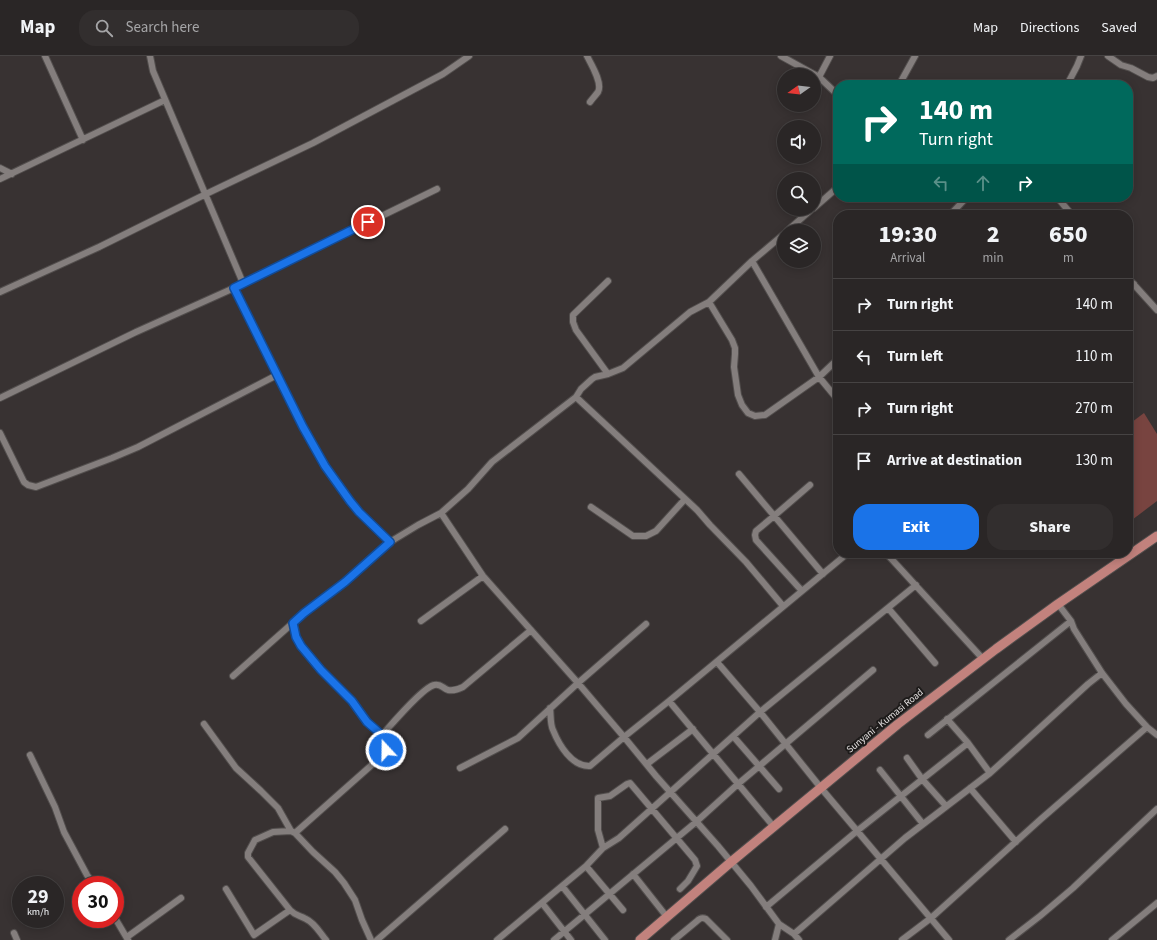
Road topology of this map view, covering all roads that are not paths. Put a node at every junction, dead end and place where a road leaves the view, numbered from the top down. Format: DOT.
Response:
graph roads {
  1 [pos="45,56"];
  2 [pos="150,56"];
  3 [pos="469,56"];
  4 [pos="587,56"];
  5 [pos="781,56"];
  6 [pos="830,56"];
  7 [pos="915,56"];
  8 [pos="1081,56"];
  9 [pos="1108,56"];
  10 [pos="803,68"];
  11 [pos="821,73"];
  12 [pos="1157,76"];
  13 [pos="821,79"];
  14 [pos="902,80"];
  15 [pos="1069,80"];
  16 [pos="833,90"];
  17 [pos="165,100"];
  18 [pos="590,102"];
  19 [pos="83,140"];
  20 [pos="0,168"];
  21 [pos="12,174"];
  22 [pos="0,179"];
  23 [pos="437,189"];
  24 [pos="833,191"];
  25 [pos="206,194"];
  26 [pos="821,201"];
  27 [pos="962,202"];
  28 [pos="1062,202"];
  29 [pos="955,210"];
  30 [pos="1068,210"];
  31 [pos="804,216"];
  32 [pos="795,224"];
  33 [pos="777,240"];
  34 [pos="752,261"];
  35 [pos="608,281"];
  36 [pos="243,283"];
  37 [pos="1134,284"];
  38 [pos="234,288"];
  39 [pos="0,292"];
  40 [pos="709,302"];
  41 [pos="1157,310"];
  42 [pos="833,364"];
  43 [pos="276,374"];
  44 [pos="608,374"];
  45 [pos="819,377"];
  46 [pos="833,394"];
  47 [pos="576,397"];
  48 [pos="0,398"];
  49 [pos="0,433"];
  50 [pos="739,474"];
  51 [pos="810,485"];
  52 [pos="685,499"];
  53 [pos="591,507"];
  54 [pos="441,513"];
  55 [pos="774,516"];
  56 [pos="1157,536"];
  57 [pos="390,542"];
  58 [pos="1133,552"];
  59 [pos="842,558"];
  60 [pos="891,558"];
  61 [pos="1125,558"];
  62 [pos="823,574"];
  63 [pos="483,576"];
  64 [pos="916,585"];
  65 [pos="802,591"];
  66 [pos="1058,604"];
  67 [pos="783,606"];
  68 [pos="888,608"];
  69 [pos="421,621"];
  70 [pos="1071,621"];
  71 [pos="293,623"];
  72 [pos="646,624"];
  73 [pos="531,630"];
  74 [pos="983,659"];
  75 [pos="716,662"];
  76 [pos="935,663"];
  77 [pos="873,670"];
  78 [pos="1102,673"];
  79 [pos="232,676"];
  80 [pos="578,683"];
  81 [pos="669,701"];
  82 [pos="550,708"];
  83 [pos="760,712"];
  84 [pos="947,719"];
  85 [pos="204,724"];
  86 [pos="1147,727"];
  87 [pos="693,729"];
  88 [pos="382,735"];
  89 [pos="928,735"];
  90 [pos="1157,735"];
  91 [pos="733,736"];
  92 [pos="624,737"];
  93 [pos="968,743"];
  94 [pos="786,744"];
  95 [pos="713,754"];
  96 [pos="30,755"];
  97 [pos="906,758"];
  98 [pos="647,764"];
  99 [pos="759,767"];
  100 [pos="460,768"];
  101 [pos="880,770"];
  102 [pos="990,772"];
  103 [pos="922,779"];
  104 [pos="738,784"];
  105 [pos="821,788"];
  106 [pos="970,788"];
  107 [pos="779,789"];
  108 [pos="671,793"];
  109 [pos="901,796"];
  110 [pos="946,806"];
  111 [pos="652,809"];
  112 [pos="1157,809"];
  113 [pos="696,822"];
  114 [pos="923,824"];
  115 [pos="774,827"];
  116 [pos="505,829"];
  117 [pos="857,831"];
  118 [pos="294,832"];
  119 [pos="676,839"];
  120 [pos="1016,842"];
  121 [pos="603,848"];
  122 [pos="881,859"];
  123 [pos="731,862"];
  124 [pos="586,866"];
  125 [pos="633,874"];
  126 [pos="88,876"];
  127 [pos="562,886"];
  128 [pos="680,888"];
  129 [pos="226,889"];
  130 [pos="609,894"];
  131 [pos="181,898"];
  132 [pos="542,903"];
  133 [pos="1157,903"];
  134 [pos="766,907"];
  135 [pos="290,910"];
  136 [pos="623,910"];
  137 [pos="585,914"];
  138 [pos="667,917"];
  139 [pos="931,918"];
  140 [pos="779,924"];
  141 [pos="121,928"];
  142 [pos="564,932"];
  143 [pos="14,933"];
  144 [pos="794,934"];
  145 [pos="128,939"];
  146 [pos="17,940"];
  147 [pos="326,940"];
  148 [pos="371,940"];
  149 [pos="377,940"];
  150 [pos="498,940"];
  151 [pos="554,940"];
  152 [pos="571,940"];
  153 [pos="606,940"];
  154 [pos="640,940"];
  155 [pos="674,940"];
  156 [pos="726,940"];
  157 [pos="775,940"];
  158 [pos="799,940"];
  159 [pos="902,940"];
  160 [pos="949,940"];
  161 [pos="1009,940"];
  162 [pos="1112,940"];
  1 -- 19 [label="street"];
  2 -- 17 [label="street"];
  3 -- 25 [label="street"];
  4 -- 18 [label="street"];
  5 -- 10 [label="street"];
  6 -- 11 [label="street"];
  7 -- 14 [label="street"];
  8 -- 15 [label="street"];
  9 -- 12 [label="street"];
  13 -- 16 [label="street"];
  17 -- 19 [label="street"];
  17 -- 25 [label="street"];
  19 -- 21 [label="street"];
  20 -- 21 [label="street"];
  21 -- 22 [label="street"];
  23 -- 36 [label="street"];
  24 -- 26 [label="street"];
  25 -- 36 [label="street"];
  25 -- 39 [label="street"];
  27 -- 29 [label="street"];
  28 -- 30 [label="street"];
  31 -- 32 [label="street"];
  33 -- 34 [label="street"];
  34 -- 40 [label="street"];
  34 -- 45 [label="street"];
  35 -- 44 [label="street"];
  36 -- 38 [label="street"];
  37 -- 41 [label="street"];
  38 -- 43 [label="street"];
  38 -- 48 [label="street"];
  40 -- 44 [label="street"];
  40 -- 45 [label="street"];
  42 -- 45 [label="street"];
  43 -- 49 [label="street"];
  43 -- 57 [label="street"];
  44 -- 47 [label="street"];
  45 -- 46 [label="street"];
  47 -- 52 [label="street"];
  47 -- 54 [label="street"];
  50 -- 55 [label="street"];
  51 -- 55 [label="street"];
  52 -- 53 [label="street"];
  52 -- 67 [label="street"];
  54 -- 57 [label="street"];
  54 -- 63 [label="street"];
  55 -- 62 [label="street"];
  55 -- 65 [label="street"];
  56 -- 58 [label="main road, Sunyani - Kumasi Road"];
  57 -- 71 [label="street"];
  59 -- 62 [label="street"];
  60 -- 64 [label="street"];
  61 -- 66 [label="main road, Sunyani - Kumasi Road"];
  62 -- 65 [label="street"];
  63 -- 69 [label="street"];
  63 -- 73 [label="street"];
  64 -- 68 [label="street"];
  64 -- 74 [label="street"];
  65 -- 67 [label="street"];
  66 -- 70 [label="street"];
  66 -- 74 [label="main road, Sunyani - Kumasi Road"];
  67 -- 75 [label="street"];
  68 -- 76 [label="street"];
  68 -- 83 [label="street"];
  70 -- 78 [label="street"];
  70 -- 84 [label="street"];
  71 -- 79 [label="street"];
  71 -- 88 [label="street"];
  72 -- 80 [label="street"];
  73 -- 80 [label="street"];
  73 -- 88 [label="street"];
  74 -- 105 [label="main road, Sunyani - Kumasi Road"];
  75 -- 81 [label="street"];
  75 -- 83 [label="street"];
  77 -- 94 [label="street"];
  78 -- 86 [label="street"];
  78 -- 102 [label="street"];
  80 -- 82 [label="street"];
  80 -- 92 [label="street"];
  81 -- 87 [label="street"];
  81 -- 92 [label="street"];
  82 -- 92 [label="street"];
  82 -- 100 [label="street"];
  83 -- 91 [label="street"];
  83 -- 94 [label="street"];
  84 -- 89 [label="street"];
  84 -- 93 [label="street"];
  85 -- 118 [label="street"];
  86 -- 90 [label="street"];
  86 -- 120 [label="street"];
  87 -- 95 [label="street"];
  87 -- 98 [label="street"];
  88 -- 118 [label="street"];
  91 -- 95 [label="street"];
  91 -- 99 [label="street"];
  92 -- 98 [label="street"];
  93 -- 102 [label="street"];
  93 -- 103 [label="street"];
  94 -- 99 [label="street"];
  94 -- 105 [label="street"];
  95 -- 104 [label="street"];
  95 -- 108 [label="street"];
  96 -- 126 [label="street"];
  97 -- 103 [label="street"];
  98 -- 108 [label="street"];
  99 -- 104 [label="street"];
  99 -- 107 [label="street"];
  101 -- 109 [label="street"];
  102 -- 106 [label="street"];
  103 -- 109 [label="street"];
  103 -- 110 [label="street"];
  104 -- 113 [label="street"];
  104 -- 115 [label="street"];
  105 -- 115 [label="main road, Sunyani - Kumasi Road"];
  105 -- 117 [label="street"];
  106 -- 110 [label="street"];
  106 -- 120 [label="street"];
  108 -- 111 [label="street"];
  108 -- 113 [label="street"];
  109 -- 114 [label="street"];
  109 -- 117 [label="street"];
  110 -- 114 [label="street"];
  111 -- 119 [label="street"];
  111 -- 121 [label="street"];
  111 -- 121 [label="street"];
  112 -- 161 [label="street"];
  113 -- 119 [label="street"];
  113 -- 123 [label="street"];
  114 -- 122 [label="street"];
  115 -- 123 [label="main road, Sunyani - Kumasi Road"];
  116 -- 149 [label="street"];
  117 -- 122 [label="street"];
  117 -- 134 [label="street"];
  118 -- 135 [label="street"];
  118 -- 148 [label="street"];
  119 -- 125 [label="street"];
  119 -- 128 [label="street"];
  120 -- 139 [label="street"];
  121 -- 124 [label="street"];
  122 -- 139 [label="street"];
  122 -- 144 [label="street"];
  123 -- 134 [label="street"];
  123 -- 138 [label="main road, Sunyani - Kumasi Road"];
  124 -- 127 [label="street"];
  124 -- 130 [label="street"];
  125 -- 130 [label="street"];
  125 -- 138 [label="street"];
  127 -- 132 [label="street"];
  127 -- 137 [label="street"];
  129 -- 135 [label="street"];
  130 -- 136 [label="street"];
  130 -- 137 [label="street"];
  131 -- 145 [label="street"];
  132 -- 142 [label="street"];
  132 -- 150 [label="street"];
  133 -- 162 [label="street"];
  134 -- 140 [label="street"];
  135 -- 147 [label="street"];
  137 -- 142 [label="street"];
  137 -- 153 [label="street"];
  138 -- 154 [label="main road, Sunyani - Kumasi Road"];
  139 -- 159 [label="street"];
  139 -- 160 [label="street"];
  140 -- 144 [label="street"];
  140 -- 157 [label="street"];
  141 -- 145 [label="street"];
  142 -- 151 [label="street"];
  142 -- 152 [label="street"];
  143 -- 146 [label="street"];
  144 -- 158 [label="street"];
  155 -- 156 [label="street"];
}
